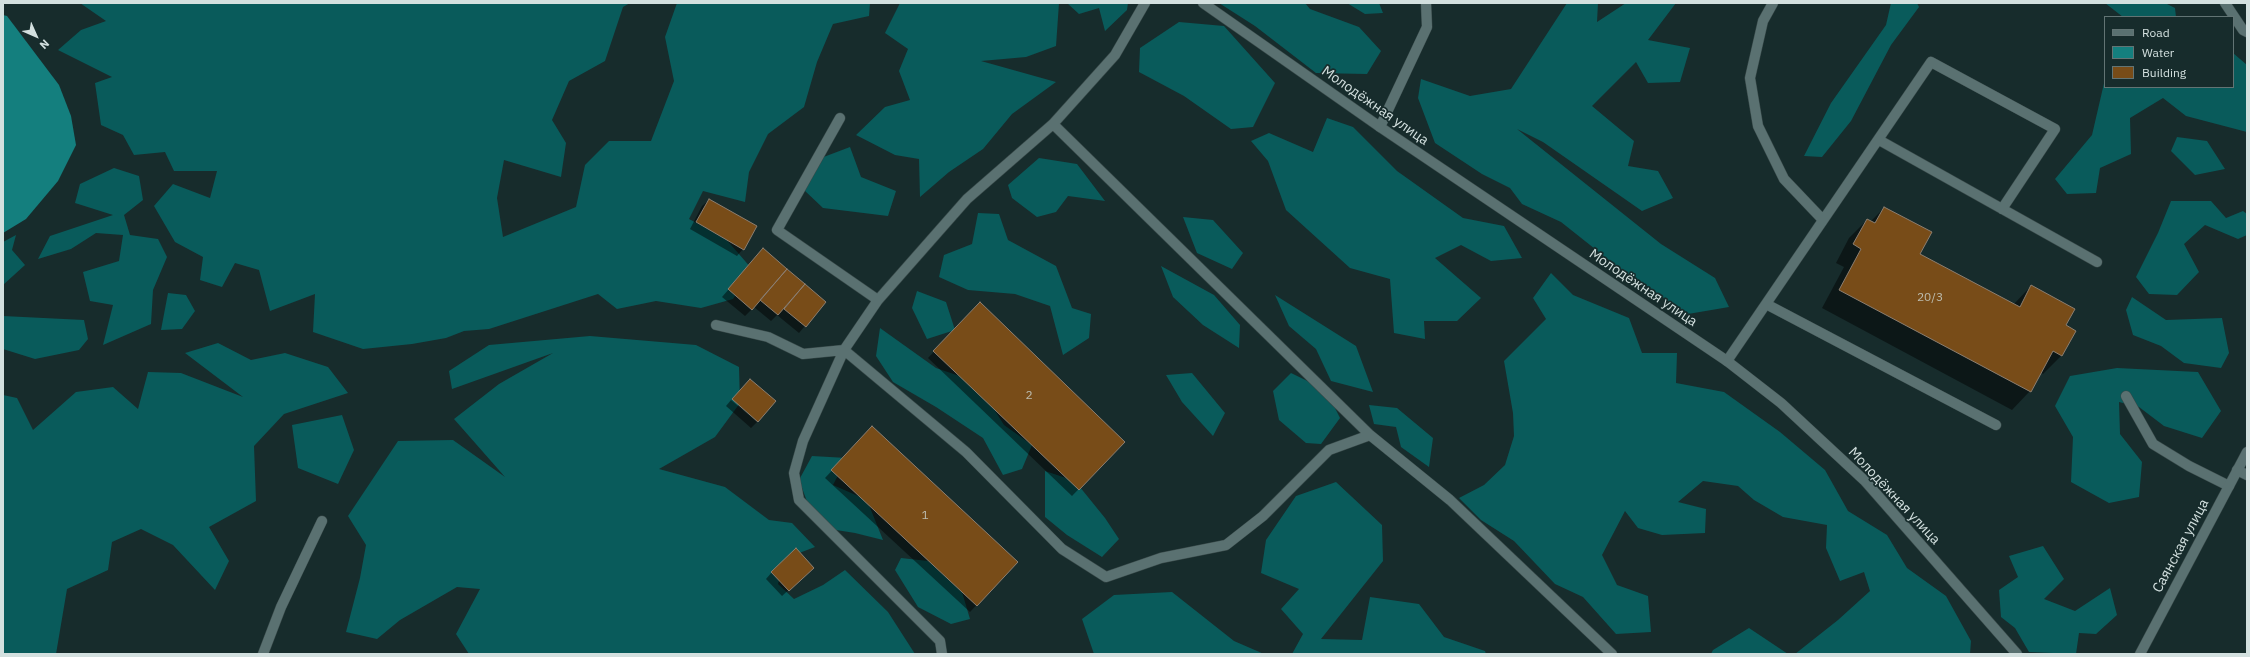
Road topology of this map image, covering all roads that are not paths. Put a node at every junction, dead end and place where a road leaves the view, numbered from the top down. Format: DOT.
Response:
graph roads {
  1 [pos="1145,3"];
  2 [pos="1203,3"];
  3 [pos="1426,3"];
  4 [pos="1773,3"];
  5 [pos="2225,3"];
  6 [pos="2234,16"];
  7 [pos="2234,16"];
  8 [pos="2247,32"];
  9 [pos="840,118"];
  10 [pos="1053,124"];
  11 [pos="1380,127"];
  12 [pos="1878,140"];
  13 [pos="2002,209"];
  14 [pos="1823,220"];
  15 [pos="2097,262"];
  16 [pos="878,300"];
  17 [pos="1766,304"];
  18 [pos="716,325"];
  19 [pos="844,350"];
  20 [pos="1728,361"];
  21 [pos="2126,396"];
  22 [pos="1996,425"];
  23 [pos="1370,435"];
  24 [pos="2247,452"];
  25 [pos="2237,470"];
  26 [pos="2247,475"];
  27 [pos="2229,486"];
  28 [pos="322,521"];
  29 [pos="263,654"];
  30 [pos="942,654"];
  31 [pos="1612,654"];
  32 [pos="2018,654"];
  33 [pos="2140,654"];
  1 -- 10 [label="street"];
  2 -- 11 [label="street, Молодёжная улица"];
  3 -- 11 [label="street"];
  4 -- 14 [label="street"];
  5 -- 7 [label="street"];
  6 -- 8 [label="street"];
  9 -- 16 [label="street"];
  10 -- 16 [label="street"];
  10 -- 23 [label="street"];
  11 -- 20 [label="street, Молодёжная улица"];
  12 -- 13 [label="street"];
  12 -- 13 [label="street"];
  12 -- 14 [label="street"];
  13 -- 15 [label="street"];
  14 -- 17 [label="street"];
  16 -- 19 [label="street"];
  17 -- 20 [label="street"];
  17 -- 22 [label="street"];
  18 -- 19 [label="street"];
  19 -- 23 [label="street"];
  19 -- 30 [label="street"];
  20 -- 32 [label="street, Молодёжная улица"];
  21 -- 27 [label="street"];
  23 -- 31 [label="street"];
  24 -- 25 [label="street, Саянская улица"];
  25 -- 26 [label="street"];
  25 -- 27 [label="street, Саянская улица"];
  27 -- 33 [label="street, Саянская улица"];
  28 -- 29 [label="street"];
}
